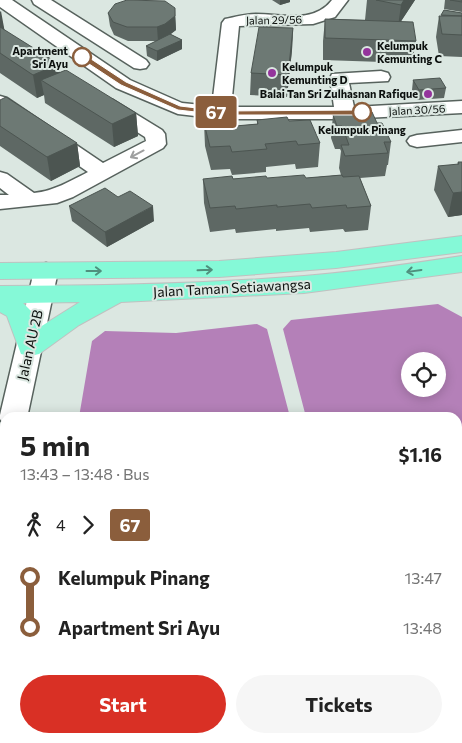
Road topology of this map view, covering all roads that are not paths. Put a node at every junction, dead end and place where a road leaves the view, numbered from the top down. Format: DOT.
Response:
graph roads {
  1 [pos="1,0"];
  2 [pos="40,0"];
  3 [pos="340,0"];
  4 [pos="300,4"];
  5 [pos="231,23"];
  6 [pos="140,64"];
  7 [pos="104,77"];
  8 [pos="381,77"];
  9 [pos="0,102"];
  10 [pos="462,107"];
  11 [pos="222,113"];
  12 [pos="345,113"];
  13 [pos="462,136"];
  14 [pos="417,141"];
  15 [pos="102,172"];
  16 [pos="0,178"];
  17 [pos="30,200"];
  18 [pos="0,202"];
  19 [pos="462,244"];
  20 [pos="462,264"];
  21 [pos="0,271"];
  22 [pos="43,283"];
  23 [pos="0,294"];
  24 [pos="114,295"];
  25 [pos="0,300"];
  26 [pos="30,347"];
  27 [pos="14,412"];
  1 -- 7 [label="street, Jalan 30/56"];
  2 -- 6 [label="street"];
  3 -- 5 [label="street, Jalan 29/56"];
  4 -- 5 [label="street"];
  5 -- 11 [label="street, Jalan 29/56"];
  7 -- 11 [label="street, Jalan 30/56"];
  7 -- 15 [label="street, one-way"];
  8 -- 12 [label="street"];
  9 -- 15 [label="street"];
  10 -- 12 [label="street, Jalan 30/56"];
  11 -- 12 [label="street, Jalan 30/56"];
  13 -- 14 [label="lane"];
  15 -- 17 [label="lane"];
  16 -- 17 [label="street"];
  17 -- 18 [label="lane"];
  22 -- 19 [label="main road, Jalan Taman Setiawangsa, one-way"];
  20 -- 24 [label="main road, Jalan Taman Setiawangsa, one-way"];
  21 -- 22 [label="main road, Jalan Taman Setiawangsa"];
  22 -- 23 [label="main road, Jalan Taman Setiawangsa"];
  22 -- 24 [label="main road, Jalan Taman Setiawangsa"];
  22 -- 26 [label="street, Jalan AU 2B"];
  24 -- 26 [label="main road"];
  25 -- 26 [label="main road"];
  26 -- 27 [label="street, Jalan AU 2B"];
}
